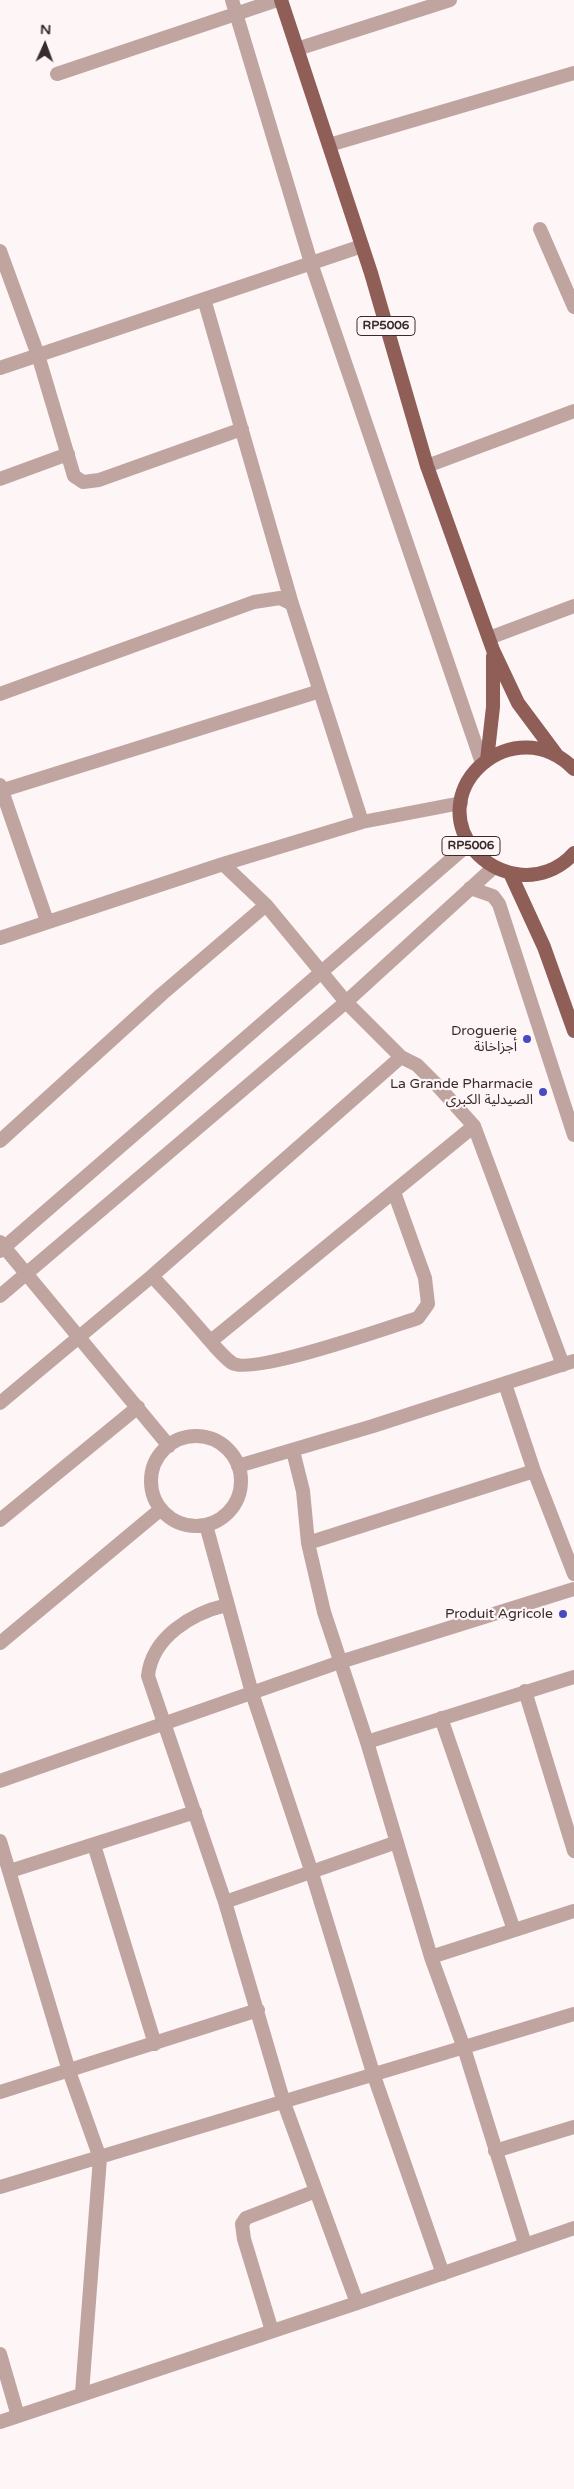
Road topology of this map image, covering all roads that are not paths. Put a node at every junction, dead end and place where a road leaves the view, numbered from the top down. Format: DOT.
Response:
graph roads {
  1 [pos="276,0"];
  2 [pos="281,0"];
  3 [pos="450,0"];
  4 [pos="234,7"];
  5 [pos="297,49"];
  6 [pos="574,73"];
  7 [pos="57,74"];
  8 [pos="329,145"];
  9 [pos="540,229"];
  10 [pos="362,246"];
  11 [pos="0,251"];
  12 [pos="311,263"];
  13 [pos="204,299"];
  14 [pos="574,307"];
  15 [pos="38,355"];
  16 [pos="0,368"];
  17 [pos="574,411"];
  18 [pos="242,429"];
  19 [pos="68,454"];
  20 [pos="427,466"];
  21 [pos="0,479"];
  22 [pos="292,604"];
  23 [pos="574,606"];
  24 [pos="491,644"];
  25 [pos="320,691"];
  26 [pos="0,694"];
  27 [pos="556,754"];
  28 [pos="484,761"];
  29 [pos="574,769"];
  30 [pos="1,789"];
  31 [pos="461,803"];
  32 [pos="362,822"];
  33 [pos="470,843"];
  34 [pos="574,854"];
  35 [pos="224,864"];
  36 [pos="494,867"];
  37 [pos="510,873"];
  38 [pos="470,888"];
  39 [pos="266,905"];
  40 [pos="47,921"];
  41 [pos="0,938"];
  42 [pos="322,972"];
  43 [pos="346,1002"];
  44 [pos="574,1031"];
  45 [pos="401,1057"];
  46 [pos="474,1126"];
  47 [pos="574,1135"];
  48 [pos="0,1141"];
  49 [pos="394,1192"];
  50 [pos="1,1246"];
  51 [pos="26,1273"];
  52 [pos="152,1276"];
  53 [pos="0,1296"];
  54 [pos="78,1338"];
  55 [pos="211,1341"];
  56 [pos="568,1363"];
  57 [pos="505,1384"];
  58 [pos="0,1403"];
  59 [pos="138,1407"];
  60 [pos="169,1446"];
  61 [pos="292,1451"];
  62 [pos="238,1466"];
  63 [pos="534,1471"];
  64 [pos="161,1509"];
  65 [pos="0,1520"];
  66 [pos="206,1525"];
  67 [pos="308,1543"];
  68 [pos="574,1574"];
  69 [pos="574,1588"];
  70 [pos="227,1605"];
  71 [pos="0,1643"];
  72 [pos="340,1662"];
  73 [pos="574,1677"];
  74 [pos="525,1691"];
  75 [pos="252,1692"];
  76 [pos="441,1718"];
  77 [pos="164,1724"];
  78 [pos="367,1742"];
  79 [pos="0,1781"];
  80 [pos="195,1812"];
  81 [pos="0,1841"];
  82 [pos="397,1842"];
  83 [pos="94,1845"];
  84 [pos="574,1851"];
  85 [pos="311,1870"];
  86 [pos="10,1871"];
  87 [pos="225,1902"];
  88 [pos="574,1911"];
  89 [pos="514,1930"];
  90 [pos="431,1957"];
  91 [pos="258,2010"];
  92 [pos="574,2014"];
  93 [pos="155,2044"];
  94 [pos="464,2048"];
  95 [pos="69,2071"];
  96 [pos="374,2076"];
  97 [pos="0,2092"];
  98 [pos="284,2102"];
  99 [pos="574,2127"];
  100 [pos="495,2151"];
  101 [pos="100,2158"];
  102 [pos="0,2187"];
  103 [pos="316,2191"];
  104 [pos="574,2228"];
  105 [pos="525,2244"];
  106 [pos="443,2274"];
  107 [pos="357,2303"];
  108 [pos="272,2331"];
  109 [pos="0,2354"];
  110 [pos="82,2394"];
  111 [pos="18,2416"];
  112 [pos="0,2422"];
  1 -- 4 [label="street"];
  2 -- 5 [label="main road, RP5006"];
  3 -- 5 [label="street"];
  4 -- 7 [label="street"];
  4 -- 12 [label="street"];
  5 -- 8 [label="main road, RP5006"];
  6 -- 8 [label="street"];
  8 -- 10 [label="main road, RP5006"];
  9 -- 14 [label="street"];
  10 -- 12 [label="street"];
  10 -- 20 [label="main road, RP5006"];
  11 -- 15 [label="street"];
  12 -- 13 [label="street"];
  12 -- 28 [label="street"];
  13 -- 15 [label="street"];
  13 -- 18 [label="street"];
  15 -- 16 [label="street"];
  15 -- 19 [label="street"];
  17 -- 20 [label="street"];
  18 -- 19 [label="street"];
  18 -- 22 [label="street"];
  19 -- 21 [label="street"];
  20 -- 24 [label="main road, RP5006"];
  22 -- 25 [label="street"];
  22 -- 26 [label="street"];
  23 -- 24 [label="street"];
  24 -- 27 [label="main road, RP5006"];
  24 -- 28 [label="main road, RP5006"];
  25 -- 30 [label="street"];
  25 -- 32 [label="street"];
  27 -- 28 [label="main road, RP5006"];
  27 -- 29 [label="main road, RP5006"];
  28 -- 31 [label="main road, RP5006"];
  30 -- 40 [label="street"];
  31 -- 32 [label="street"];
  31 -- 33 [label="main road, RP5006"];
  32 -- 35 [label="street"];
  33 -- 36 [label="main road, RP5006"];
  33 -- 42 [label="street"];
  34 -- 37 [label="main road, RP5006"];
  35 -- 39 [label="street"];
  35 -- 40 [label="street"];
  36 -- 37 [label="main road, RP5006"];
  36 -- 38 [label="street"];
  37 -- 44 [label="main road, RP5006"];
  38 -- 43 [label="street"];
  38 -- 47 [label="street"];
  39 -- 42 [label="street"];
  39 -- 48 [label="street"];
  40 -- 41 [label="street"];
  42 -- 43 [label="street"];
  42 -- 50 [label="street"];
  43 -- 45 [label="street"];
  43 -- 51 [label="street"];
  45 -- 46 [label="street"];
  45 -- 52 [label="street"];
  46 -- 49 [label="street"];
  46 -- 56 [label="street"];
  49 -- 55 [label="street"];
  49 -- 55 [label="street"];
  50 -- 51 [label="street"];
  51 -- 53 [label="street"];
  51 -- 54 [label="street"];
  52 -- 54 [label="street"];
  52 -- 55 [label="street"];
  54 -- 58 [label="street"];
  54 -- 59 [label="street"];
  56 -- 57 [label="street"];
  57 -- 61 [label="street"];
  57 -- 63 [label="street"];
  59 -- 60 [label="street"];
  59 -- 65 [label="street"];
  60 -- 62 [label="street"];
  60 -- 64 [label="street"];
  61 -- 62 [label="street"];
  61 -- 67 [label="street"];
  62 -- 66 [label="street"];
  63 -- 67 [label="street"];
  63 -- 68 [label="street"];
  64 -- 66 [label="street"];
  64 -- 71 [label="street"];
  66 -- 70 [label="street"];
  67 -- 72 [label="street"];
  69 -- 72 [label="street"];
  70 -- 75 [label="street"];
  70 -- 77 [label="street"];
  72 -- 75 [label="street"];
  72 -- 78 [label="street"];
  73 -- 74 [label="street"];
  74 -- 76 [label="street"];
  74 -- 84 [label="street"];
  75 -- 77 [label="street"];
  75 -- 85 [label="street"];
  76 -- 78 [label="street"];
  76 -- 89 [label="street"];
  77 -- 79 [label="street"];
  77 -- 80 [label="street"];
  78 -- 82 [label="street"];
  80 -- 83 [label="street"];
  80 -- 87 [label="street"];
  81 -- 86 [label="street"];
  82 -- 85 [label="street"];
  82 -- 90 [label="street"];
  83 -- 86 [label="street"];
  83 -- 93 [label="street"];
  85 -- 87 [label="street"];
  85 -- 96 [label="street"];
  86 -- 95 [label="street"];
  87 -- 91 [label="street"];
  88 -- 89 [label="street"];
  89 -- 90 [label="street"];
  90 -- 94 [label="street"];
  91 -- 93 [label="street"];
  91 -- 98 [label="street"];
  92 -- 94 [label="street"];
  93 -- 95 [label="street"];
  94 -- 96 [label="street"];
  94 -- 100 [label="street"];
  95 -- 97 [label="street"];
  95 -- 101 [label="street"];
  96 -- 98 [label="street"];
  96 -- 106 [label="street"];
  98 -- 101 [label="street"];
  98 -- 103 [label="street"];
  99 -- 100 [label="street"];
  100 -- 105 [label="street"];
  101 -- 102 [label="street"];
  101 -- 110 [label="street"];
  103 -- 107 [label="street"];
  103 -- 108 [label="street"];
  104 -- 105 [label="street"];
  105 -- 106 [label="street"];
  106 -- 107 [label="street"];
  107 -- 108 [label="street"];
  108 -- 110 [label="street"];
  109 -- 111 [label="street"];
  110 -- 111 [label="street"];
  111 -- 112 [label="street"];
}
